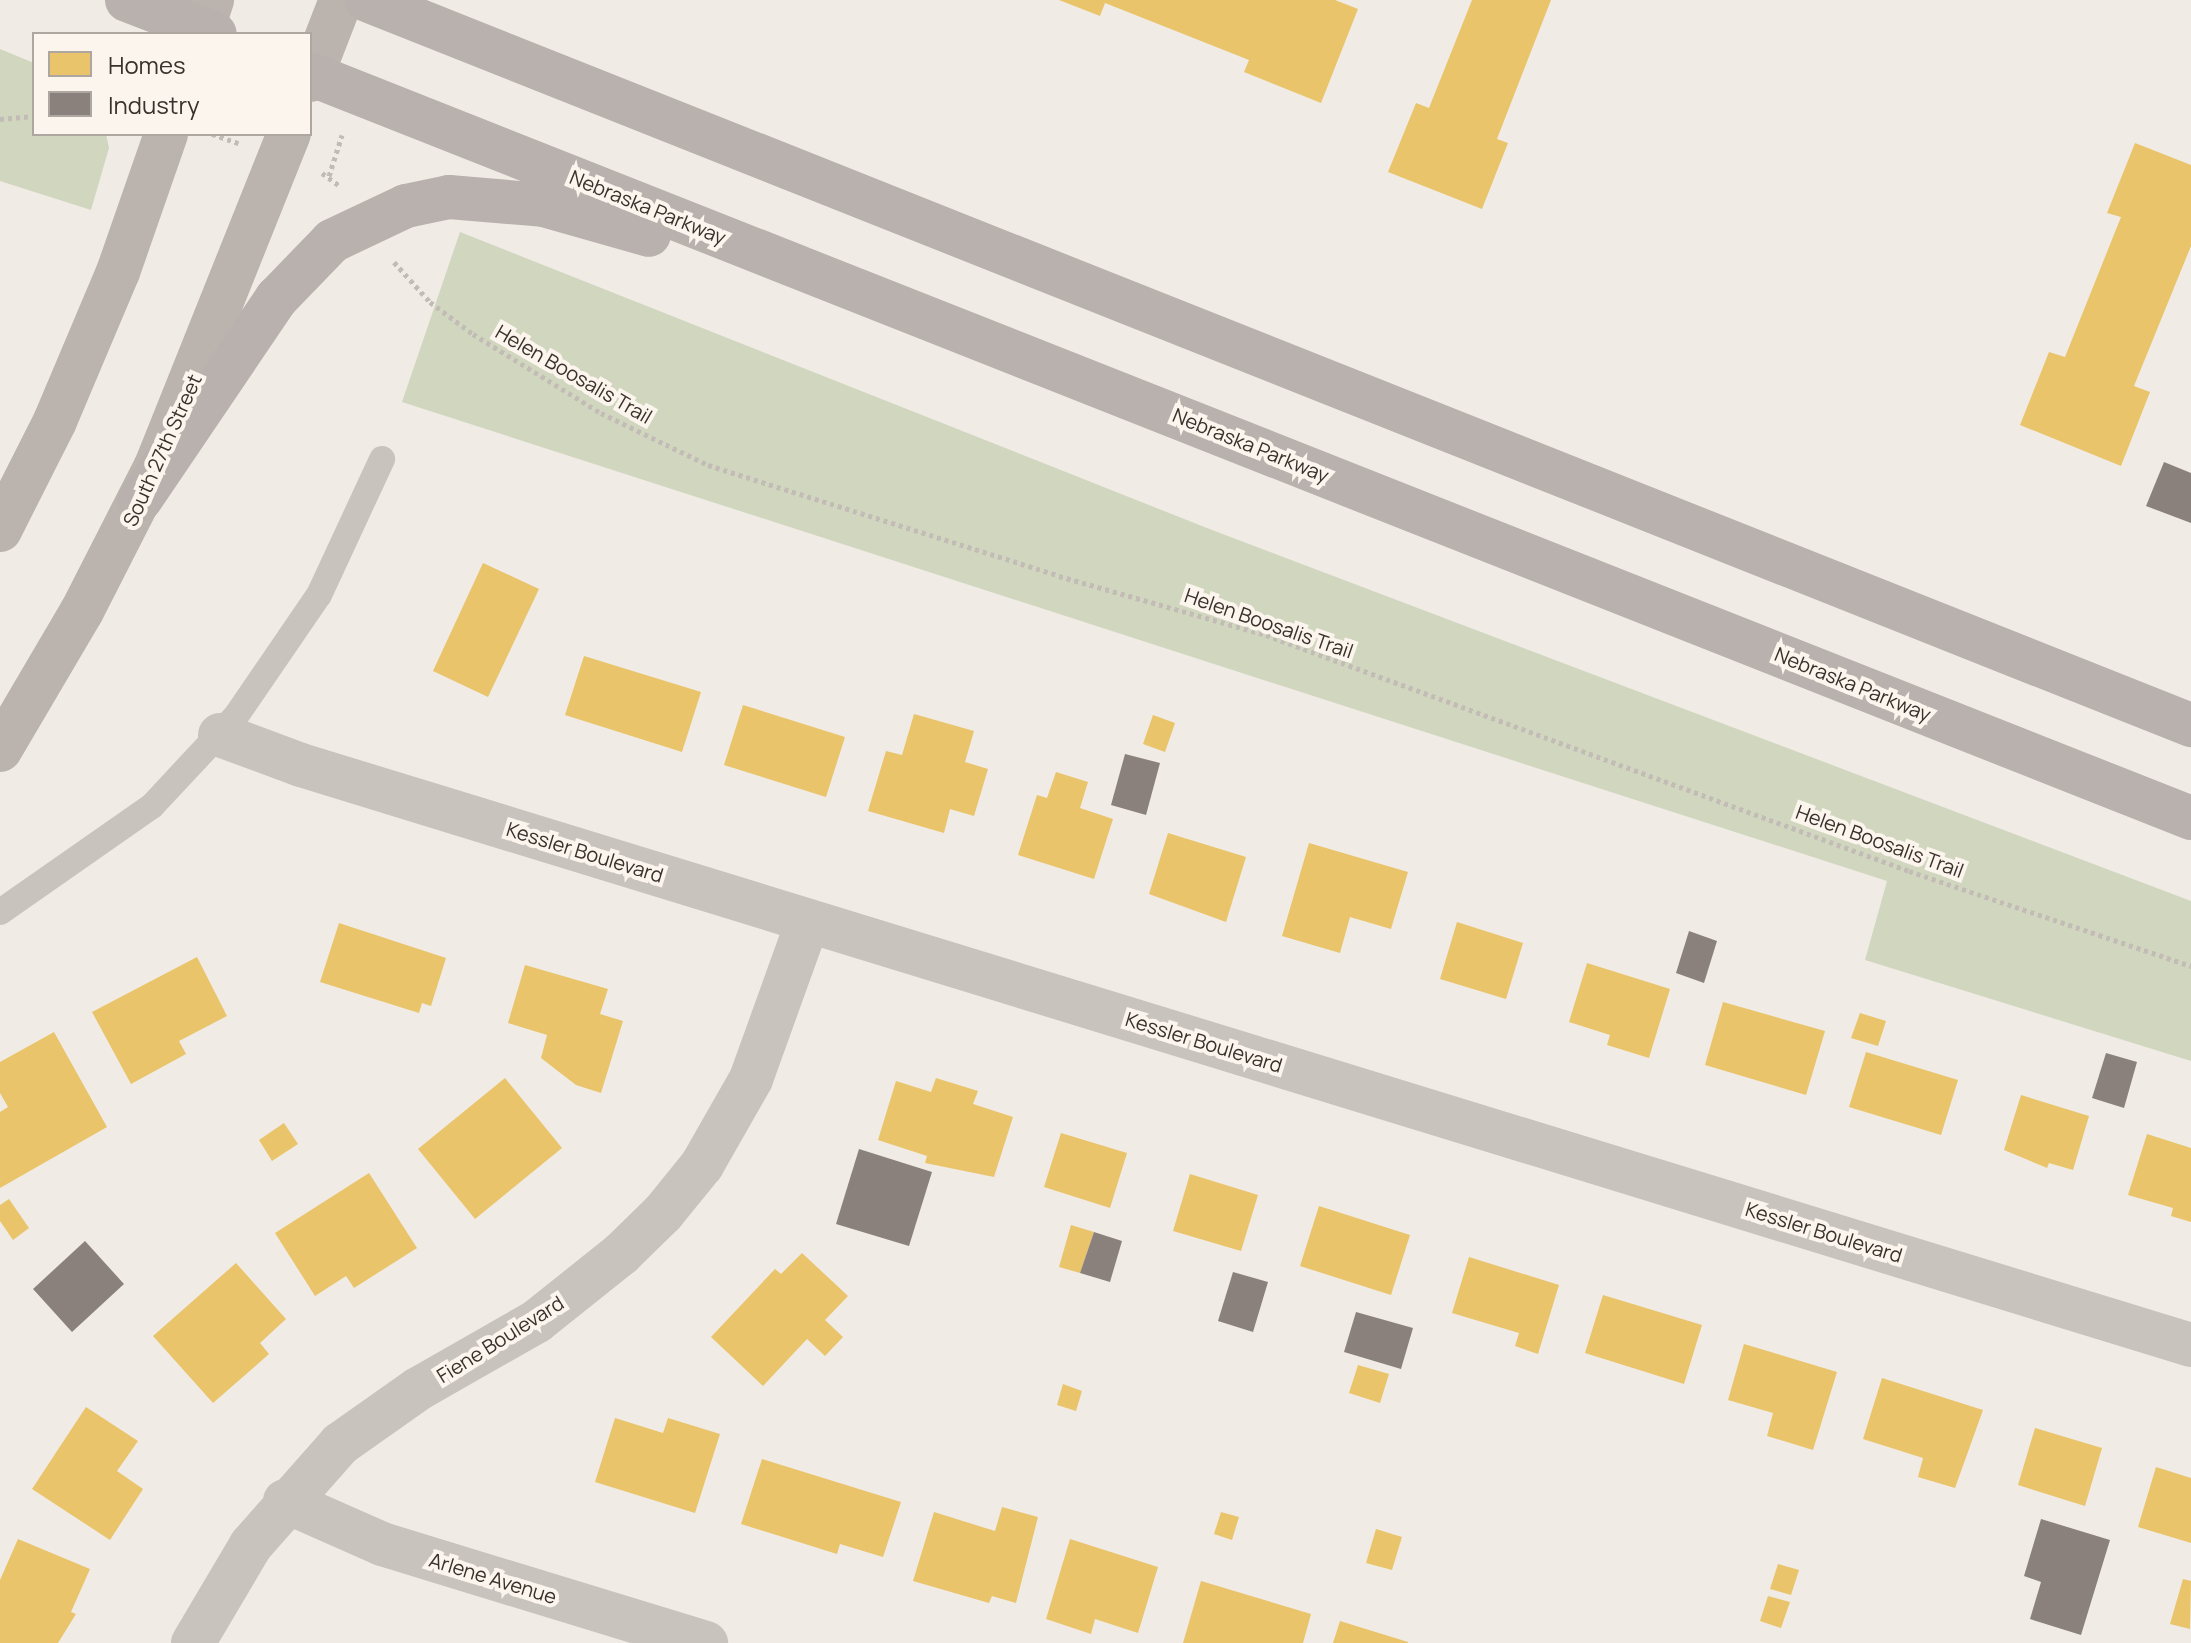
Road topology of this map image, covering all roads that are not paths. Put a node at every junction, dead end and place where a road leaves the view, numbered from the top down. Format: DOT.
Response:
graph roads {
  1 [pos="127,0"];
  2 [pos="341,0"];
  3 [pos="367,0"];
  4 [pos="207,24"];
  5 [pos="312,73"];
  6 [pos="312,76"];
  7 [pos="165,136"];
  8 [pos="288,136"];
  9 [pos="1019,354"];
  10 [pos="382,459"];
  11 [pos="140,500"];
  12 [pos="0,530"];
  13 [pos="2191,725"];
  14 [pos="220,735"];
  15 [pos="0,750"];
  16 [pos="2191,818"];
  17 [pos="0,912"];
  18 [pos="808,921"];
  19 [pos="2191,1345"];
  20 [pos="285,1501"];
  21 [pos="193,1643"];
  22 [pos="706,1643"];
  1 -- 4 [label="main road"];
  2 -- 5 [label="main road"];
  3 -- 13 [label="main road"];
  6 -- 9 [label="main road, Nebraska Parkway"];
  7 -- 12 [label="main road"];
  8 -- 11 [label="main road, South 27th Street"];
  9 -- 11 [label="main road"];
  9 -- 16 [label="main road, Nebraska Parkway"];
  10 -- 14 [label="lane"];
  11 -- 15 [label="main road, South 27th Street"];
  14 -- 17 [label="lane"];
  14 -- 18 [label="street, Kessler Boulevard"];
  18 -- 19 [label="street, Kessler Boulevard"];
  18 -- 20 [label="street, Fiene Boulevard"];
  20 -- 21 [label="street, Fiene Boulevard"];
  20 -- 22 [label="street, Arlene Avenue"];
}
